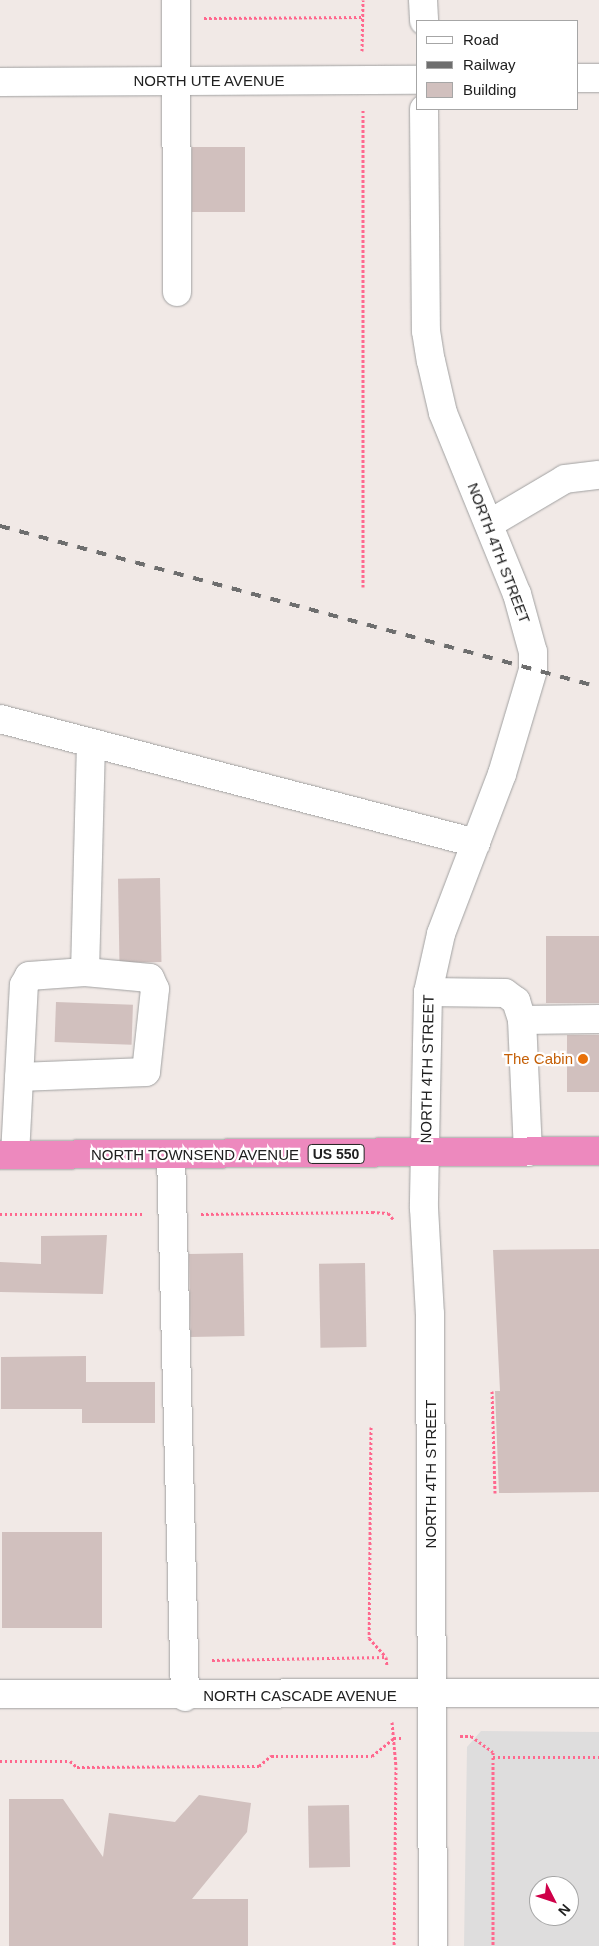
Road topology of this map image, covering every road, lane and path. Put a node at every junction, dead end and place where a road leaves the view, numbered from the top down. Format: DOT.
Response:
graph roads {
  1 [pos="363,0"];
  2 [pos="423,0"];
  3 [pos="176,9"];
  4 [pos="363,17"];
  5 [pos="424,20"];
  6 [pos="579,78"];
  7 [pos="599,78"];
  8 [pos="362,80"];
  9 [pos="416,80"];
  10 [pos="176,81"];
  11 [pos="0,82"];
  12 [pos="424,110"];
  13 [pos="177,292"];
  14 [pos="599,475"];
  15 [pos="489,524"];
  16 [pos="363,586"];
  17 [pos="0,719"];
  18 [pos="91,743"];
  19 [pos="476,843"];
  20 [pos="85,972"];
  21 [pos="428,992"];
  22 [pos="599,1019"];
  23 [pos="522,1020"];
  24 [pos="19,1077"];
  25 [pos="599,1151"];
  26 [pos="528,1152"];
  27 [pos="425,1153"];
  28 [pos="8,1155"];
  29 [pos="170,1155"];
  30 [pos="0,1214"];
  31 [pos="170,1214"];
  32 [pos="197,1214"];
  33 [pos="393,1219"];
  34 [pos="492,1391"];
  35 [pos="371,1427"];
  36 [pos="496,1493"];
  37 [pos="386,1657"];
  38 [pos="183,1660"];
  39 [pos="599,1693"];
  40 [pos="0,1694"];
  41 [pos="432,1695"];
  42 [pos="185,1696"];
  43 [pos="390,1696"];
  44 [pos="432,1736"];
  45 [pos="394,1738"];
  46 [pos="493,1757"];
  47 [pos="599,1757"];
  48 [pos="0,1761"];
  49 [pos="394,1946"];
  50 [pos="433,1946"];
  51 [pos="493,1946"];
  1 -- 4 [label="path"];
  2 -- 5 [label="street"];
  3 -- 4 [label="path"];
  3 -- 10 [label="street"];
  4 -- 8 [label="path"];
  6 -- 7 [label="street"];
  8 -- 9 [label="street, NORTH UTE AVENUE"];
  8 -- 10 [label="street, NORTH UTE AVENUE"];
  8 -- 16 [label="path"];
  10 -- 11 [label="street, NORTH UTE AVENUE"];
  10 -- 13 [label="street"];
  12 -- 15 [label="street, NORTH 4TH STREET"];
  14 -- 15 [label="street"];
  15 -- 19 [label="street, NORTH 4TH STREET"];
  17 -- 18 [label="street"];
  18 -- 19 [label="street"];
  18 -- 20 [label="street"];
  19 -- 21 [label="street, NORTH 4TH STREET"];
  20 -- 24 [label="street"];
  20 -- 24 [label="street"];
  21 -- 23 [label="street"];
  21 -- 27 [label="street, NORTH 4TH STREET"];
  22 -- 23 [label="street"];
  23 -- 26 [label="street"];
  24 -- 28 [label="street"];
  25 -- 26 [label="highway, NORTH TOWNSEND AVENUE / US 550"];
  26 -- 27 [label="highway, NORTH TOWNSEND AVENUE / US 550"];
  27 -- 29 [label="highway, NORTH TOWNSEND AVENUE / US 550"];
  27 -- 41 [label="street, NORTH 4TH STREET"];
  28 -- 29 [label="highway, NORTH TOWNSEND AVENUE / US 550"];
  29 -- 31 [label="street"];
  30 -- 31 [label="path"];
  31 -- 38 [label="street"];
  32 -- 33 [label="path"];
  34 -- 36 [label="path"];
  35 -- 37 [label="path"];
  37 -- 38 [label="path"];
  37 -- 43 [label="path"];
  38 -- 42 [label="street"];
  39 -- 41 [label="street, NORTH CASCADE AVENUE"];
  40 -- 42 [label="street, NORTH CASCADE AVENUE"];
  41 -- 43 [label="street, NORTH CASCADE AVENUE"];
  41 -- 44 [label="street, NORTH 4TH STREET"];
  42 -- 43 [label="street, NORTH CASCADE AVENUE"];
  43 -- 45 [label="path"];
  44 -- 45 [label="path"];
  44 -- 46 [label="path"];
  44 -- 50 [label="street, NORTH 4TH STREET"];
  45 -- 48 [label="path"];
  45 -- 49 [label="path"];
  46 -- 47 [label="path"];
  46 -- 51 [label="path"];
}
